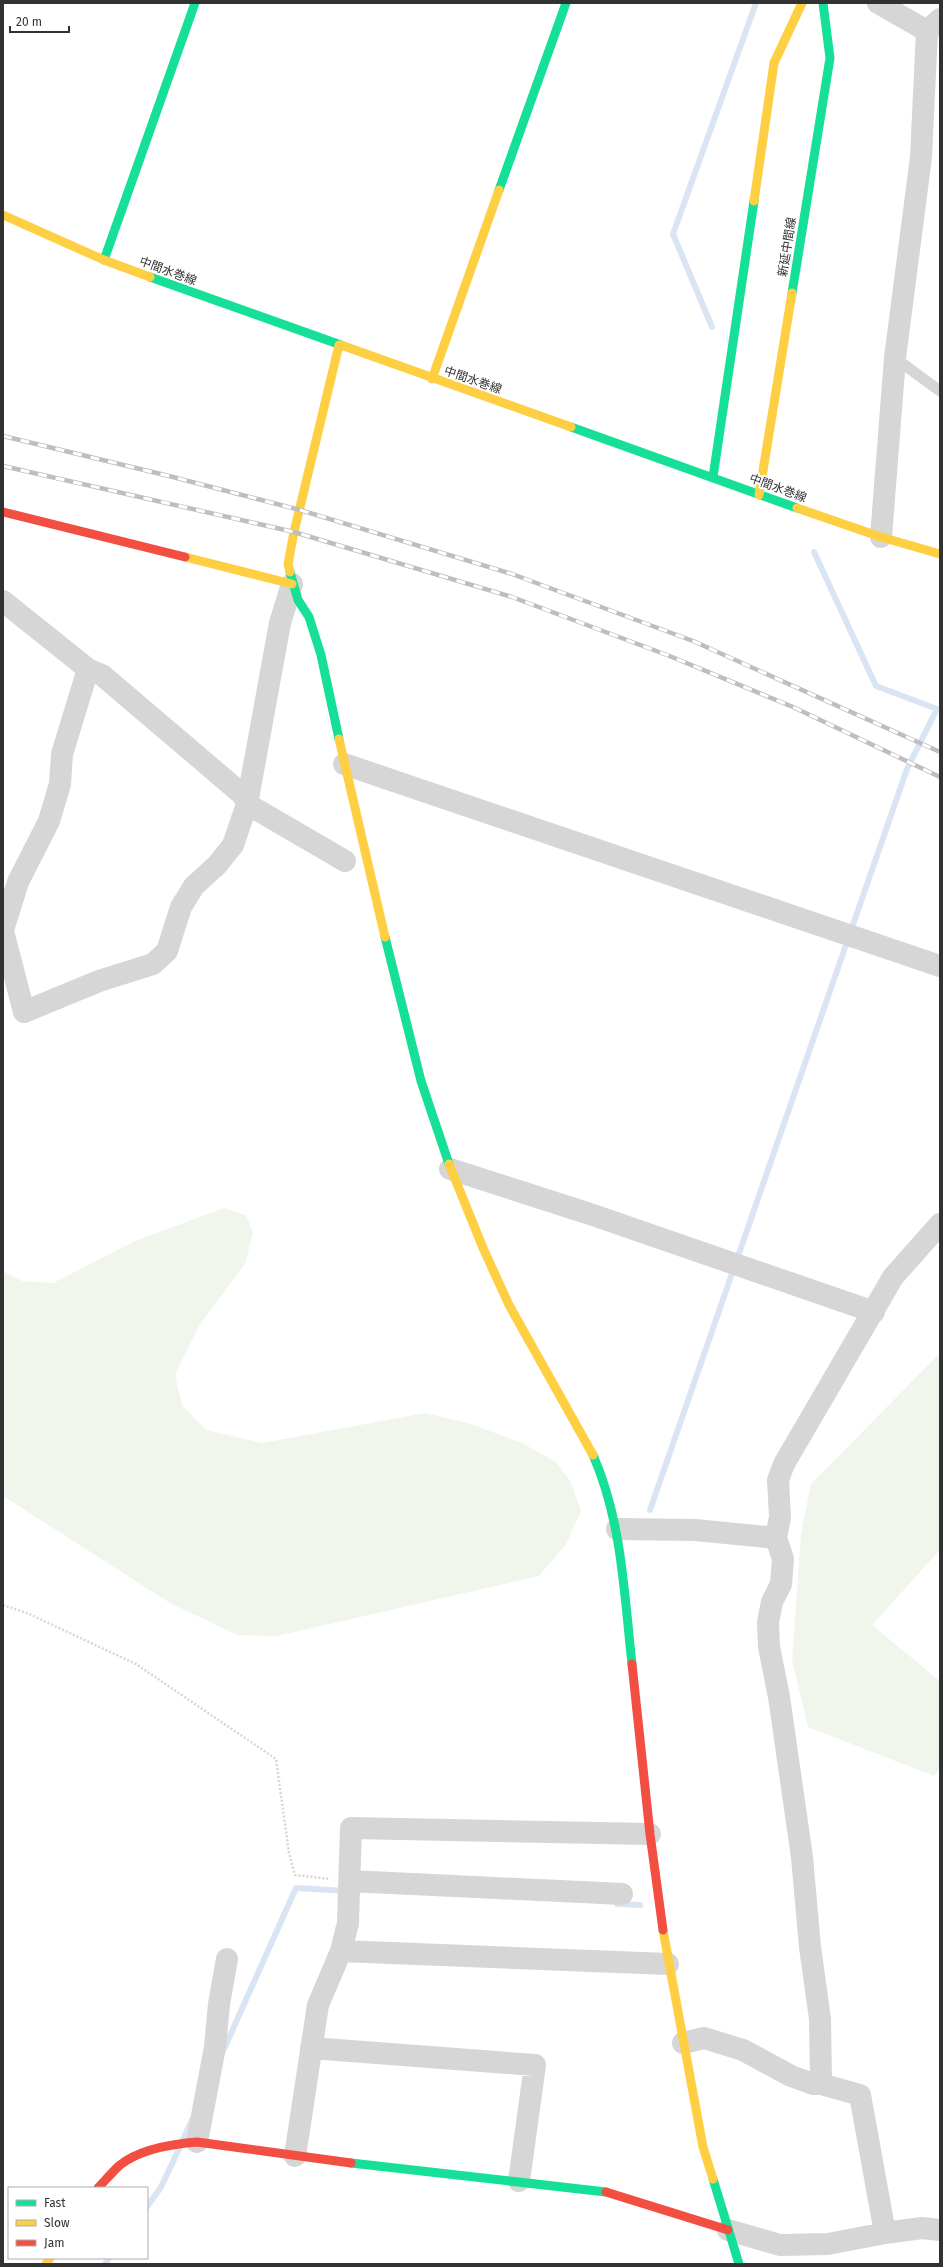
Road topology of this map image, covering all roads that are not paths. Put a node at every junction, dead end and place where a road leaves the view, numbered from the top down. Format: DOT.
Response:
graph roads {
  1 [pos="195,3"];
  2 [pos="566,3"];
  3 [pos="802,3"];
  4 [pos="823,3"];
  5 [pos="878,3"];
  6 [pos="933,25"];
  7 [pos="3,215"];
  8 [pos="104,260"];
  9 [pos="340,345"];
  10 [pos="895,358"];
  11 [pos="432,379"];
  12 [pos="940,391"];
  13 [pos="713,477"];
  14 [pos="759,494"];
  15 [pos="3,512"];
  16 [pos="881,537"];
  17 [pos="940,554"];
  18 [pos="292,584"];
  19 [pos="3,601"];
  20 [pos="88,670"];
  21 [pos="344,764"];
  22 [pos="247,804"];
  23 [pos="345,861"];
  24 [pos="3,931"];
  25 [pos="940,966"];
  26 [pos="450,1169"];
  27 [pos="940,1224"];
  28 [pos="874,1312"];
  29 [pos="617,1529"];
  30 [pos="776,1538"];
  31 [pos="650,1834"];
  32 [pos="350,1881"];
  33 [pos="622,1894"];
  34 [pos="340,1950"];
  35 [pos="227,1959"];
  36 [pos="668,1964"];
  37 [pos="683,2043"];
  38 [pos="311,2048"];
  39 [pos="821,2084"];
  40 [pos="197,2142"];
  41 [pos="295,2156"];
  42 [pos="519,2181"];
  43 [pos="99,2187"];
  44 [pos="728,2230"];
  45 [pos="940,2230"];
  46 [pos="885,2232"];
  47 [pos="739,2264"];
  1 -- 8 [label="street"];
  2 -- 11 [label="street"];
  3 -- 13 [label="street"];
  4 -- 14 [label="street, 新延中間線"];
  5 -- 6 [label="street"];
  6 -- 10 [label="street"];
  7 -- 8 [label="street, 中間水巻線"];
  8 -- 9 [label="street, 中間水巻線"];
  9 -- 11 [label="street, 中間水巻線"];
  9 -- 18 [label="street"];
  10 -- 12 [label="lane"];
  10 -- 16 [label="street"];
  11 -- 13 [label="street, 中間水巻線"];
  13 -- 14 [label="street, 中間水巻線"];
  14 -- 16 [label="street, 中間水巻線"];
  15 -- 18 [label="street"];
  16 -- 17 [label="street, 中間水巻線"];
  18 -- 21 [label="street"];
  18 -- 22 [label="street"];
  19 -- 20 [label="street"];
  20 -- 22 [label="street"];
  20 -- 24 [label="street"];
  21 -- 25 [label="street"];
  21 -- 26 [label="street"];
  22 -- 23 [label="street"];
  22 -- 24 [label="street"];
  26 -- 28 [label="street"];
  26 -- 29 [label="street"];
  27 -- 28 [label="street"];
  28 -- 30 [label="street"];
  29 -- 30 [label="street"];
  29 -- 31 [label="street"];
  30 -- 39 [label="street"];
  31 -- 32 [label="street"];
  31 -- 36 [label="street"];
  32 -- 33 [label="street"];
  32 -- 34 [label="street"];
  34 -- 36 [label="street"];
  34 -- 38 [label="street"];
  35 -- 40 [label="street"];
  36 -- 37 [label="street"];
  37 -- 39 [label="street"];
  37 -- 44 [label="street"];
  38 -- 41 [label="street"];
  38 -- 42 [label="street"];
  39 -- 46 [label="street"];
  40 -- 41 [label="street"];
  40 -- 43 [label="street"];
  41 -- 42 [label="street"];
  42 -- 44 [label="street"];
  44 -- 46 [label="street"];
  44 -- 47 [label="street"];
  45 -- 46 [label="street"];
}
